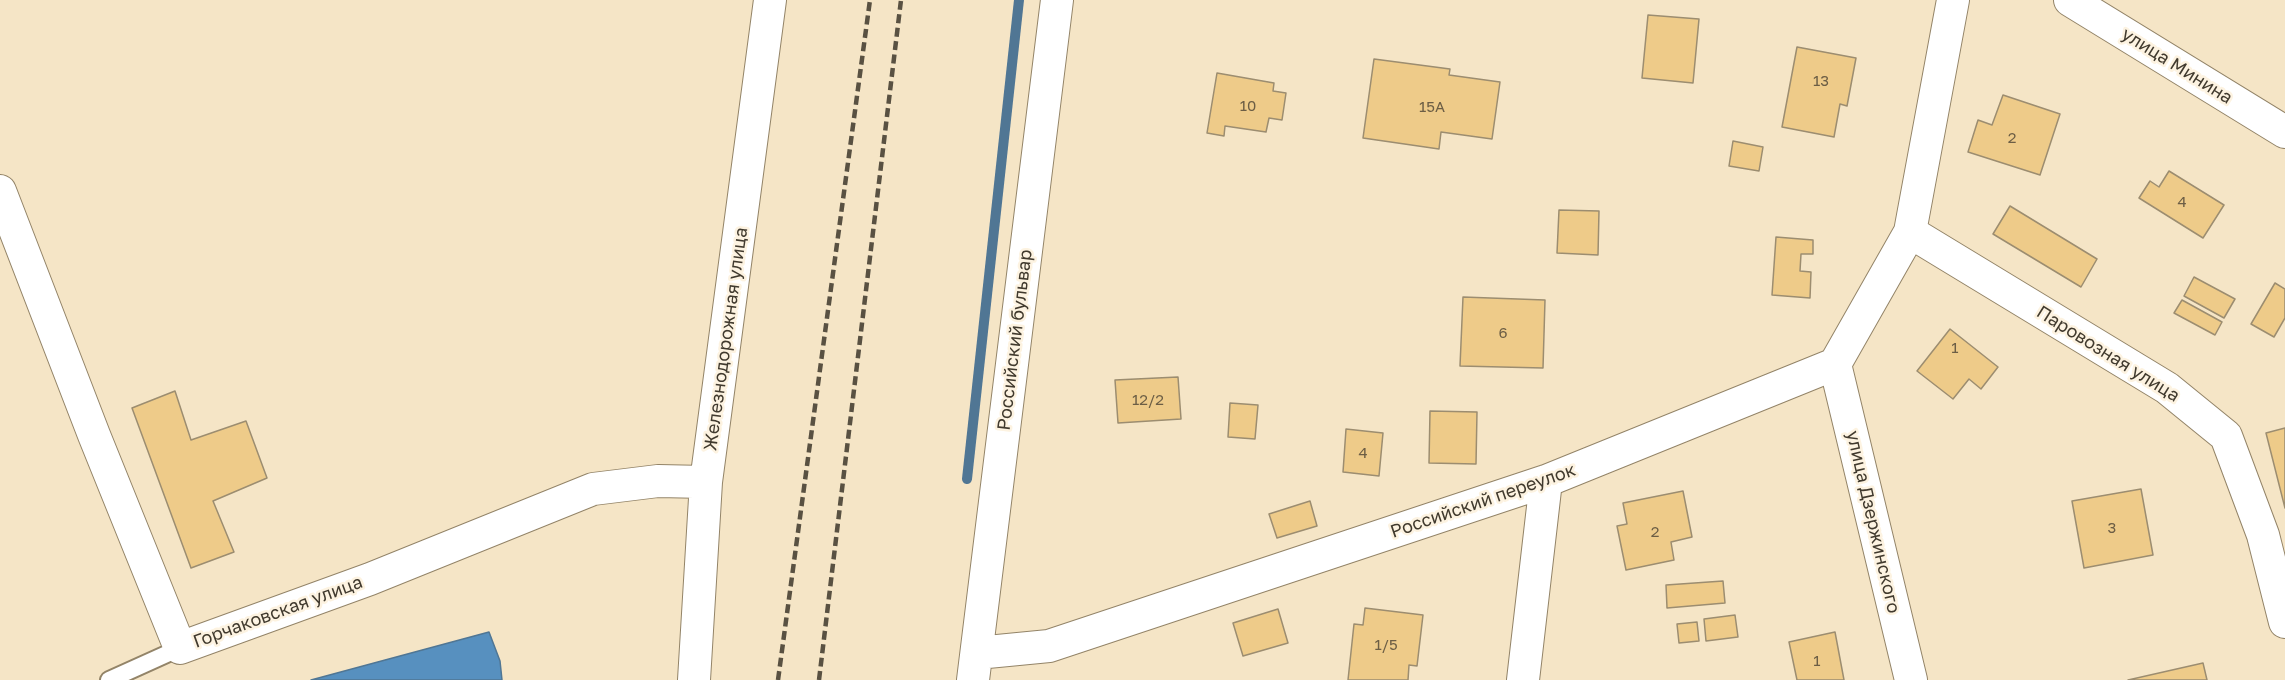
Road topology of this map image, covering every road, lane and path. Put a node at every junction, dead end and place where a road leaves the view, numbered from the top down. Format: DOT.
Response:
graph roads {
  1 [pos="770,0"];
  2 [pos="1057,0"];
  3 [pos="1953,0"];
  4 [pos="2070,0"];
  5 [pos="2285,132"];
  6 [pos="0,192"];
  7 [pos="1910,232"];
  8 [pos="1835,363"];
  9 [pos="1546,481"];
  10 [pos="706,482"];
  11 [pos="2285,622"];
  12 [pos="180,648"];
  13 [pos="975,666"];
  14 [pos="109,680"];
  15 [pos="694,680"];
  16 [pos="1523,680"];
  17 [pos="1911,680"];
  1 -- 10 [label="street, Железнодорожная улица"];
  2 -- 13 [label="street, Российский бульвар"];
  3 -- 7 [label="street"];
  4 -- 5 [label="street, улица Минина"];
  6 -- 12 [label="street, Горчаковская улица"];
  7 -- 8 [label="street"];
  7 -- 11 [label="street, Паровозная улица"];
  8 -- 9 [label="street, Российский переулок"];
  8 -- 17 [label="street, улица Дзержинского"];
  9 -- 13 [label="street, Российский переулок"];
  9 -- 16 [label="street"];
  10 -- 12 [label="street, Горчаковская улица"];
  10 -- 15 [label="street, Железнодорожная улица"];
  12 -- 14 [label="lane"];
}
